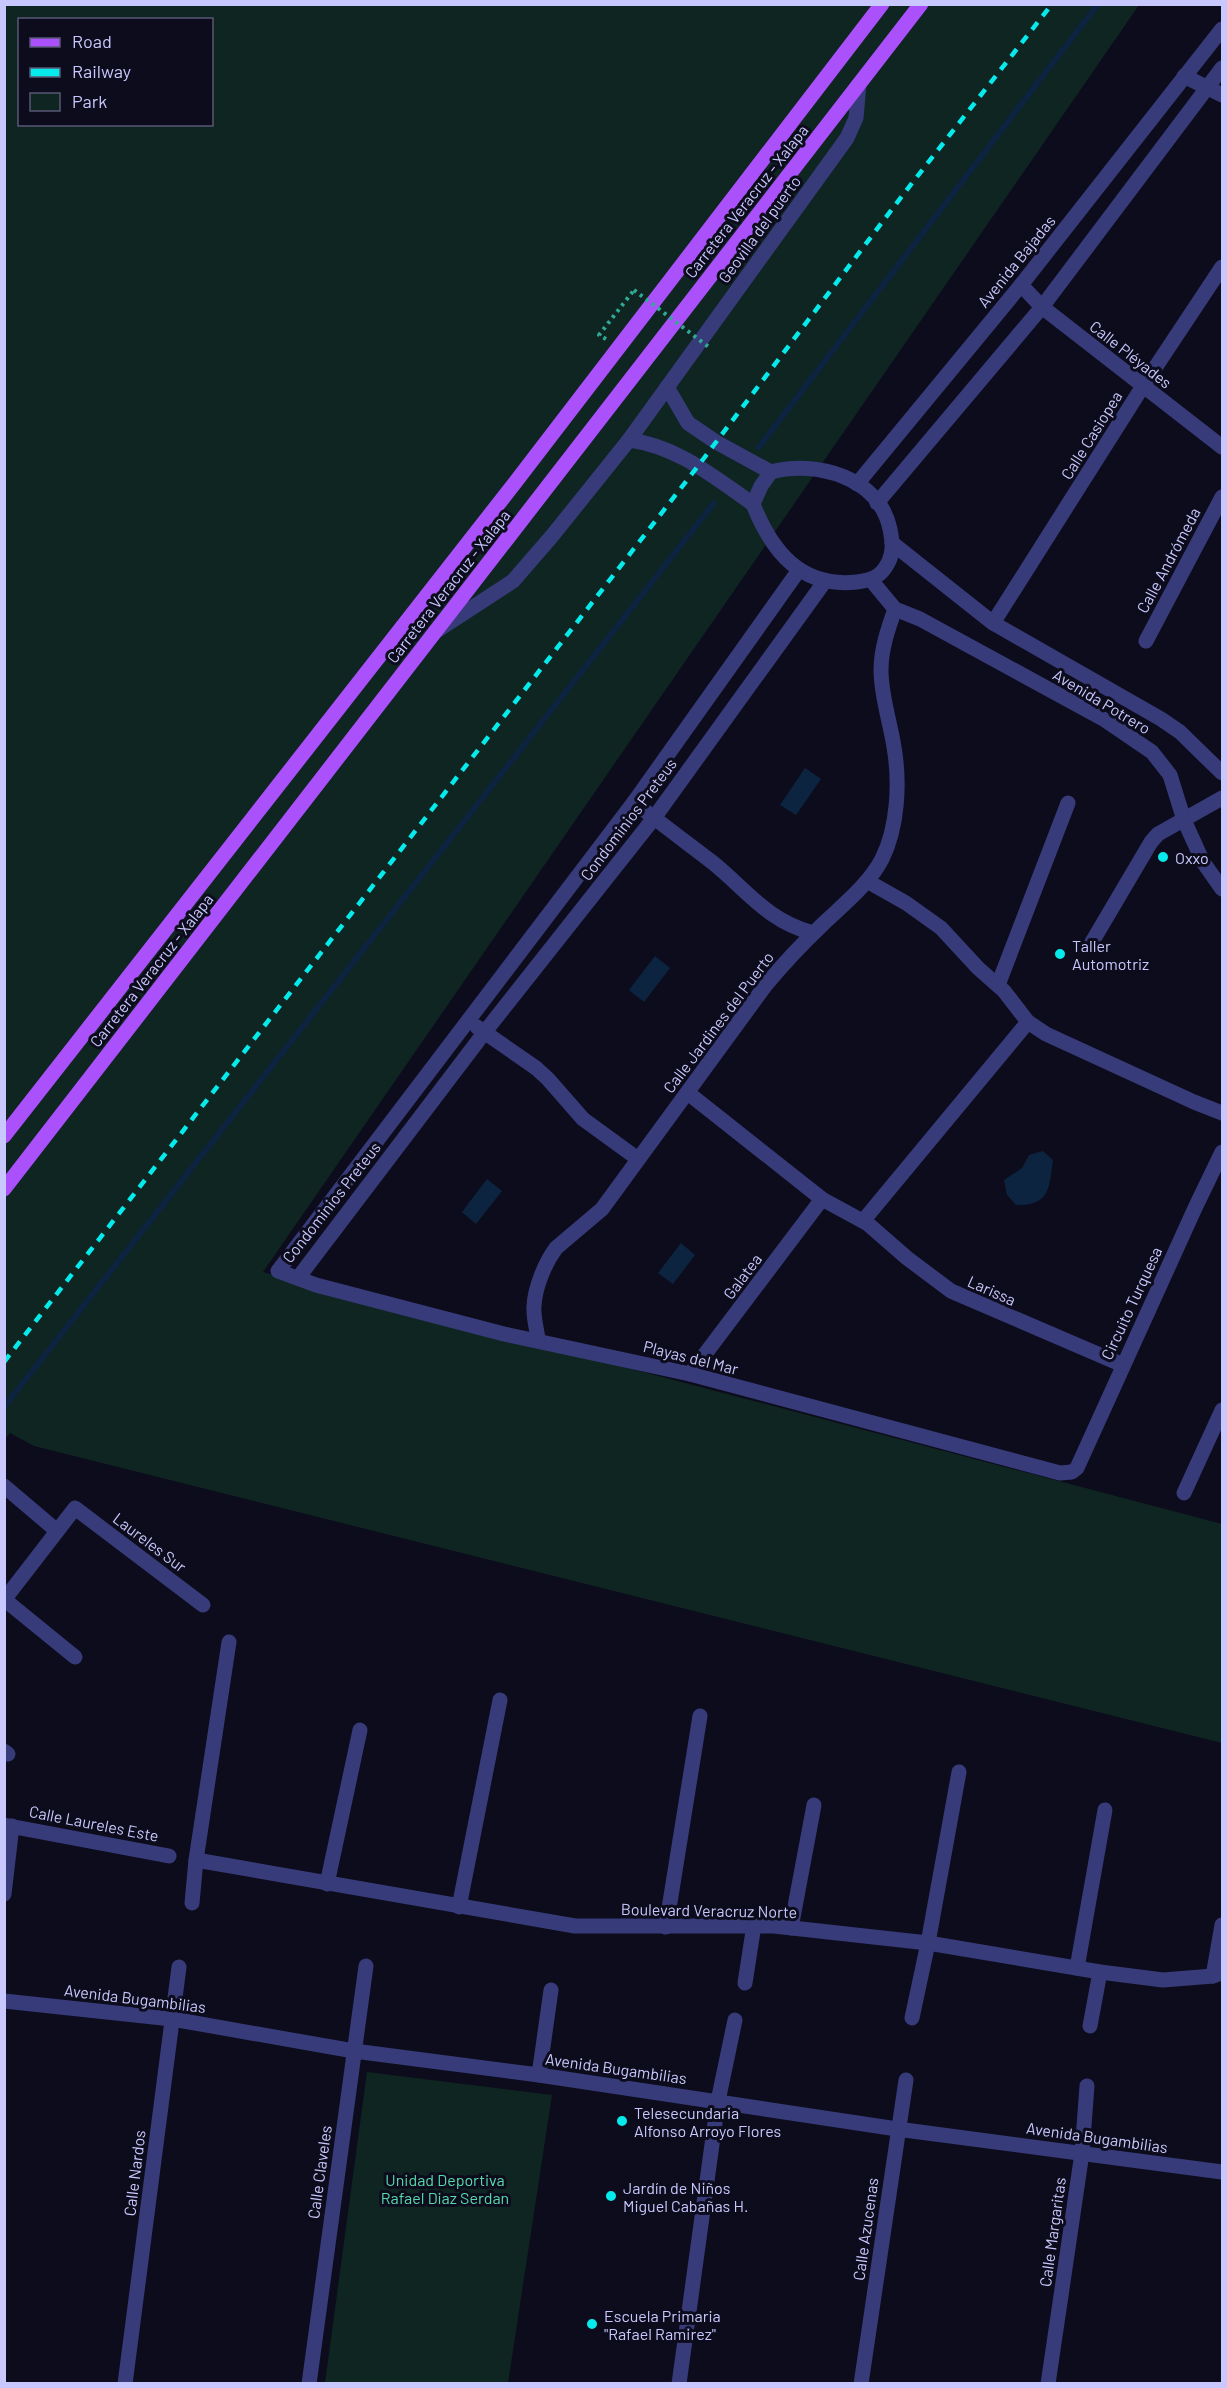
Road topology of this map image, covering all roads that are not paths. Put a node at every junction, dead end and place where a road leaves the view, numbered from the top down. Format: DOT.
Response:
graph roads {
  1 [pos="882,4"];
  2 [pos="921,4"];
  3 [pos="1222,28"];
  4 [pos="1199,58"];
  5 [pos="1222,69"];
  6 [pos="1184,76"];
  7 [pos="859,84"];
  8 [pos="1208,89"];
  9 [pos="1222,95"];
  10 [pos="1222,267"];
  11 [pos="1021,285"];
  12 [pos="1042,307"];
  13 [pos="1143,386"];
  14 [pos="667,387"];
  15 [pos="629,440"];
  16 [pos="1222,447"];
  17 [pos="771,472"];
  18 [pos="857,484"];
  19 [pos="1222,497"];
  20 [pos="877,503"];
  21 [pos="753,504"];
  22 [pos="892,543"];
  23 [pos="799,570"];
  24 [pos="871,580"];
  25 [pos="825,581"];
  26 [pos="895,609"];
  27 [pos="993,623"];
  28 [pos="435,632"];
  29 [pos="1146,640"];
  30 [pos="1222,773"];
  31 [pos="1222,798"];
  32 [pos="634,802"];
  33 [pos="1068,803"];
  34 [pos="654,818"];
  35 [pos="1184,820"];
  36 [pos="867,881"];
  37 [pos="1222,889"];
  38 [pos="813,933"];
  39 [pos="1092,942"];
  40 [pos="998,985"];
  41 [pos="467,1020"];
  42 [pos="1028,1022"];
  43 [pos="484,1033"];
  44 [pos="688,1093"];
  45 [pos="1222,1113"];
  46 [pos="4,1136"];
  47 [pos="1222,1152"];
  48 [pos="638,1159"];
  49 [pos="4,1189"];
  50 [pos="822,1199"];
  51 [pos="863,1221"];
  52 [pos="298,1278"];
  53 [pos="538,1340"];
  54 [pos="1123,1365"];
  55 [pos="690,1374"];
  56 [pos="1222,1410"];
  57 [pos="1075,1470"];
  58 [pos="4,1486"];
  59 [pos="1184,1493"];
  60 [pos="57,1531"];
  61 [pos="5,1600"];
  62 [pos="203,1605"];
  63 [pos="229,1642"];
  64 [pos="75,1657"];
  65 [pos="500,1700"];
  66 [pos="700,1716"];
  67 [pos="360,1730"];
  68 [pos="959,1772"];
  69 [pos="814,1805"];
  70 [pos="1105,1810"];
  71 [pos="8,1826"];
  72 [pos="169,1856"];
  73 [pos="196,1860"];
  74 [pos="327,1884"];
  75 [pos="4,1894"];
  76 [pos="192,1903"];
  77 [pos="459,1907"];
  78 [pos="1222,1925"];
  79 [pos="754,1926"];
  80 [pos="666,1927"];
  81 [pos="791,1928"];
  82 [pos="928,1942"];
  83 [pos="366,1966"];
  84 [pos="179,1967"];
  85 [pos="1077,1968"];
  86 [pos="1100,1972"];
  87 [pos="1218,1975"];
  88 [pos="745,1983"];
  89 [pos="551,1990"];
  90 [pos="4,2001"];
  91 [pos="912,2018"];
  92 [pos="172,2019"];
  93 [pos="735,2020"];
  94 [pos="1090,2026"];
  95 [pos="354,2051"];
  96 [pos="539,2075"];
  97 [pos="906,2080"];
  98 [pos="1087,2086"];
  99 [pos="718,2101"];
  100 [pos="897,2128"];
  101 [pos="1082,2153"];
  102 [pos="1222,2172"];
  103 [pos="125,2384"];
  104 [pos="309,2384"];
  105 [pos="679,2384"];
  106 [pos="861,2384"];
  107 [pos="1048,2384"];
  1 -- 46 [label="main road, Carretera Veracruz - Xalapa"];
  2 -- 7 [label="main road, Carretera Veracruz - Xalapa"];
  3 -- 4 [label="street, Avenida Bajadas"];
  4 -- 5 [label="street"];
  4 -- 6 [label="street, Avenida Bajadas"];
  5 -- 8 [label="street"];
  6 -- 8 [label="street"];
  6 -- 11 [label="street, Avenida Bajadas"];
  7 -- 14 [label="street, Geovilla del puerto"];
  7 -- 28 [label="main road, Carretera Veracruz - Xalapa"];
  8 -- 9 [label="street"];
  8 -- 12 [label="street"];
  10 -- 13 [label="street, Calle Casiopea"];
  11 -- 12 [label="street, Calle Pléyades"];
  11 -- 18 [label="street, Avenida Bajadas"];
  12 -- 13 [label="street, Calle Pléyades"];
  12 -- 20 [label="street"];
  13 -- 16 [label="street, Calle Pléyades"];
  13 -- 27 [label="street, Calle Casiopea"];
  14 -- 15 [label="street, Geovilla del puerto"];
  14 -- 17 [label="street"];
  15 -- 21 [label="street"];
  15 -- 28 [label="street, Geovilla del puerto"];
  17 -- 18 [label="street"];
  17 -- 21 [label="street"];
  18 -- 20 [label="street"];
  19 -- 29 [label="street, Calle Andrómeda"];
  20 -- 22 [label="street"];
  21 -- 23 [label="street"];
  22 -- 24 [label="street"];
  22 -- 27 [label="street, Avenida Potrero"];
  23 -- 25 [label="street"];
  23 -- 32 [label="street, Condominios Preteus"];
  24 -- 25 [label="street"];
  24 -- 26 [label="street"];
  25 -- 34 [label="street, Condominios Preteus"];
  26 -- 35 [label="street, Avenida Potrero"];
  26 -- 36 [label="street, Calle Jardines del Puerto"];
  27 -- 30 [label="street, Avenida Potrero"];
  28 -- 49 [label="main road, Carretera Veracruz - Xalapa"];
  31 -- 35 [label="street"];
  32 -- 34 [label="street"];
  32 -- 41 [label="street, Condominios Preteus"];
  33 -- 40 [label="street"];
  34 -- 38 [label="street"];
  34 -- 43 [label="street, Condominios Preteus"];
  35 -- 37 [label="street, Avenida Potrero"];
  35 -- 39 [label="street"];
  36 -- 38 [label="street, Calle Jardines del Puerto"];
  36 -- 40 [label="street"];
  38 -- 44 [label="street, Calle Jardines del Puerto"];
  40 -- 42 [label="street"];
  41 -- 43 [label="street"];
  41 -- 52 [label="street, Condominios Preteus"];
  42 -- 45 [label="street"];
  42 -- 51 [label="street"];
  43 -- 48 [label="street"];
  43 -- 52 [label="street, Condominios Preteus"];
  44 -- 48 [label="street, Calle Jardines del Puerto"];
  44 -- 50 [label="street, Larissa"];
  47 -- 54 [label="street, Circuito Turquesa"];
  48 -- 53 [label="street, Calle Jardines del Puerto"];
  50 -- 51 [label="street, Larissa"];
  50 -- 55 [label="street, Galatea"];
  51 -- 54 [label="street, Larissa"];
  52 -- 53 [label="street, Playas del Mar"];
  53 -- 55 [label="street, Playas del Mar"];
  54 -- 57 [label="street, Circuito Turquesa"];
  55 -- 57 [label="street, Playas del Mar"];
  56 -- 59 [label="street"];
  58 -- 60 [label="street"];
  60 -- 61 [label="street"];
  60 -- 62 [label="street, Laureles Sur"];
  61 -- 64 [label="street"];
  63 -- 73 [label="street"];
  65 -- 77 [label="street"];
  66 -- 80 [label="street"];
  67 -- 74 [label="street"];
  68 -- 82 [label="street"];
  69 -- 81 [label="street"];
  70 -- 85 [label="street"];
  71 -- 72 [label="street, Calle Laureles Este"];
  71 -- 75 [label="street"];
  73 -- 74 [label="street, Boulevard Veracruz Norte"];
  73 -- 76 [label="street"];
  74 -- 77 [label="street, Boulevard Veracruz Norte"];
  77 -- 80 [label="street, Boulevard Veracruz Norte"];
  78 -- 87 [label="street"];
  79 -- 80 [label="street, Boulevard Veracruz Norte"];
  79 -- 81 [label="street, Boulevard Veracruz Norte"];
  79 -- 88 [label="street"];
  81 -- 82 [label="street, Boulevard Veracruz Norte"];
  82 -- 85 [label="street, Boulevard Veracruz Norte"];
  82 -- 91 [label="street"];
  83 -- 95 [label="street, Calle Claveles"];
  84 -- 92 [label="street, Calle Nardos"];
  85 -- 86 [label="street, Boulevard Veracruz Norte"];
  86 -- 87 [label="street, Boulevard Veracruz Norte"];
  86 -- 94 [label="street"];
  89 -- 96 [label="street"];
  90 -- 92 [label="street, Avenida Bugambilias"];
  92 -- 95 [label="street, Avenida Bugambilias"];
  92 -- 103 [label="street, Calle Nardos"];
  93 -- 99 [label="street"];
  95 -- 96 [label="street, Avenida Bugambilias"];
  95 -- 104 [label="street, Calle Claveles"];
  96 -- 99 [label="street, Avenida Bugambilias"];
  97 -- 100 [label="street, Calle Azucenas"];
  98 -- 101 [label="street, Calle Margaritas"];
  99 -- 100 [label="street, Avenida Bugambilias"];
  99 -- 105 [label="street"];
  100 -- 101 [label="street, Avenida Bugambilias"];
  100 -- 106 [label="street, Calle Azucenas"];
  101 -- 102 [label="street, Avenida Bugambilias"];
  101 -- 107 [label="street, Calle Margaritas"];
}
